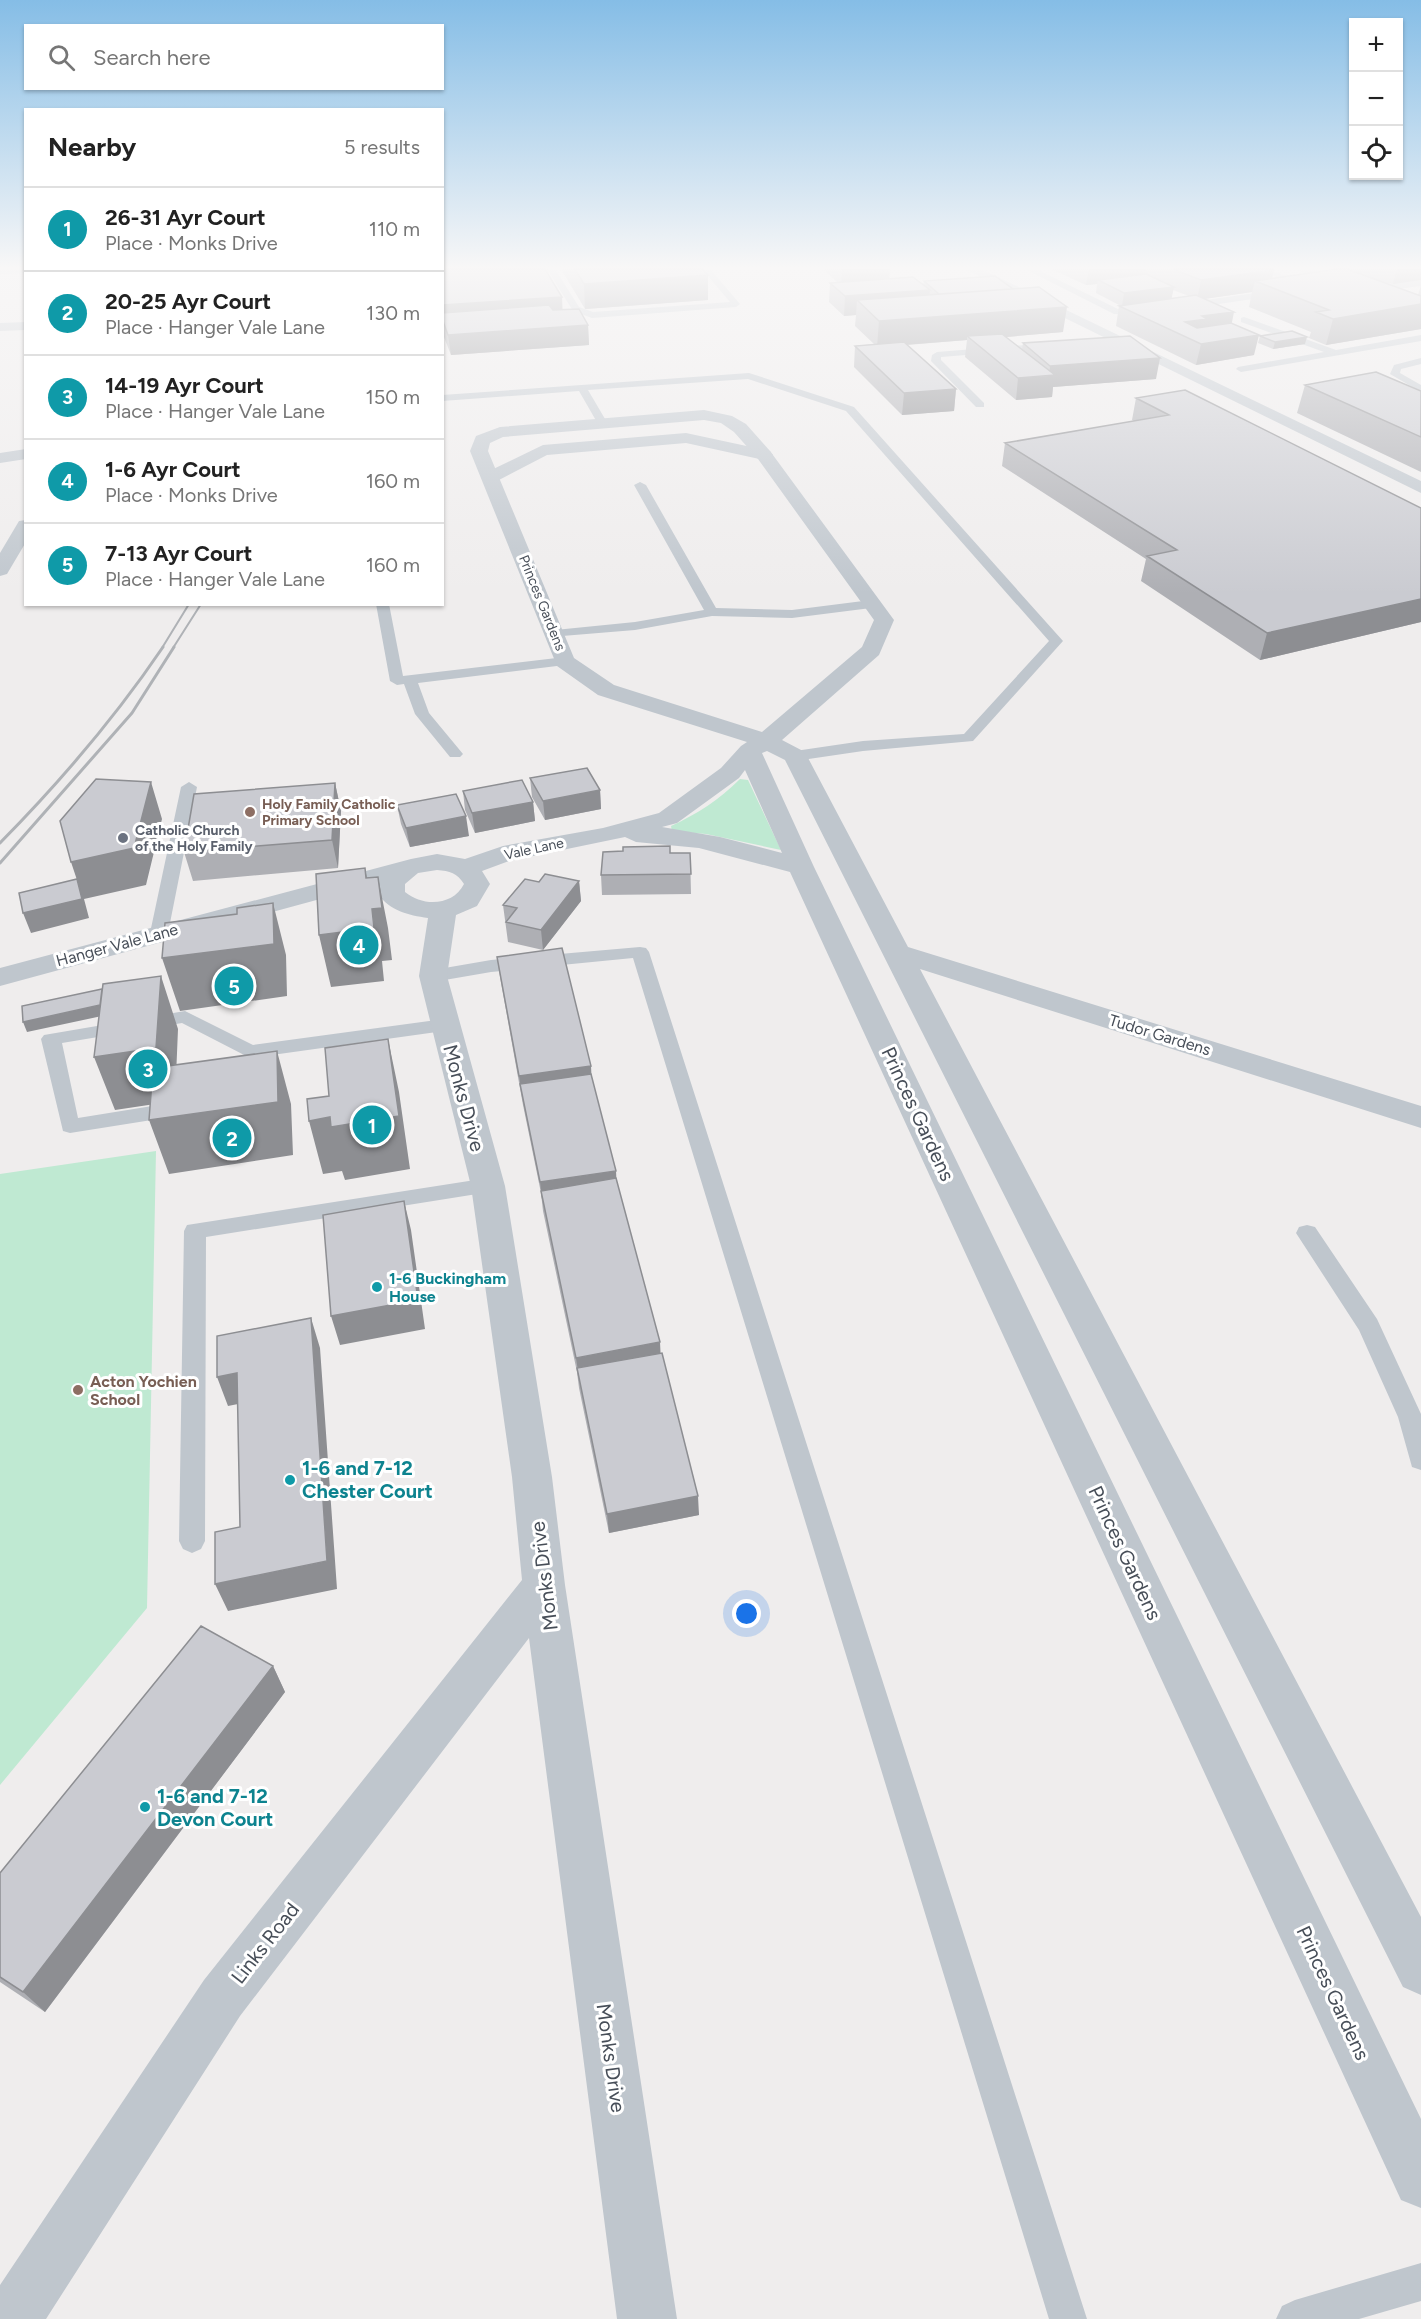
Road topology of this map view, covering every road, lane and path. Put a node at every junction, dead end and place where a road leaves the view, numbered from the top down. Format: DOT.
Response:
graph roads {
  1 [pos="730,377"];
  2 [pos="753,377"];
  3 [pos="952,377"];
  4 [pos="1195,377"];
  5 [pos="1401,377"];
  6 [pos="582,387"];
  7 [pos="1421,389"];
  8 [pos="444,398"];
  9 [pos="980,405"];
  10 [pos="603,423"];
  11 [pos="24,454"];
  12 [pos="764,455"];
  13 [pos="0,458"];
  14 [pos="491,477"];
  15 [pos="640,485"];
  16 [pos="1421,488"];
  17 [pos="24,528"];
  18 [pos="0,570"];
  19 [pos="871,604"];
  20 [pos="382,606"];
  21 [pos="712,612"];
  22 [pos="555,634"];
  23 [pos="565,661"];
  24 [pos="410,680"];
  25 [pos="455,754"];
  26 [pos="760,755"];
  27 [pos="189,786"];
  28 [pos="604,835"];
  29 [pos="801,867"];
  30 [pos="466,868"];
  31 [pos="400,874"];
  32 [pos="443,909"];
  33 [pos="881,920"];
  34 [pos="831,926"];
  35 [pos="159,933"];
  36 [pos="899,953"];
  37 [pos="433,976"];
  38 [pos="0,977"];
  39 [pos="444,1025"];
  40 [pos="250,1052"];
  41 [pos="233,1066"];
  42 [pos="190,1101"];
  43 [pos="1421,1117"];
  44 [pos="488,1186"];
  45 [pos="1307,1233"];
  46 [pos="1421,1459"];
  47 [pos="192,1541"];
  48 [pos="544,1586"];
  49 [pos="1421,1969"];
  50 [pos="1421,2180"];
  51 [pos="1421,2282"];
  52 [pos="12,2319"];
  53 [pos="647,2319"];
  54 [pos="1068,2319"];
  55 [pos="1294,2319"];
  1 -- 6 [label="lane"];
  2 -- 26 [label="lane"];
  3 -- 9 [label="lane"];
  4 -- 16 [label="street"];
  5 -- 7 [label="lane"];
  6 -- 8 [label="lane"];
  6 -- 10 [label="lane"];
  10 -- 12 [label="street, Princes Gardens"];
  10 -- 14 [label="street, Princes Gardens"];
  11 -- 13 [label="street"];
  12 -- 14 [label="street"];
  12 -- 19 [label="street, Princes Gardens"];
  14 -- 22 [label="street, Princes Gardens"];
  15 -- 21 [label="lane"];
  17 -- 18 [label="street"];
  19 -- 21 [label="lane"];
  19 -- 26 [label="street, Princes Gardens"];
  20 -- 24 [label="lane"];
  21 -- 22 [label="lane"];
  22 -- 23 [label="street, Princes Gardens"];
  23 -- 24 [label="lane"];
  23 -- 26 [label="street, Princes Gardens"];
  24 -- 25 [label="lane"];
  26 -- 28 [label="street, Vale Lane"];
  26 -- 29 [label="street, Princes Gardens"];
  26 -- 33 [label="street"];
  27 -- 35 [label="lane"];
  28 -- 29 [label="street, Vale Lane"];
  28 -- 30 [label="street, Vale Lane"];
  29 -- 34 [label="street, Princes Gardens"];
  30 -- 31 [label="street"];
  30 -- 32 [label="street"];
  31 -- 32 [label="street"];
  31 -- 35 [label="street, Hanger Vale Lane"];
  32 -- 37 [label="street, Monks Drive"];
  33 -- 34 [label="street"];
  33 -- 36 [label="street"];
  34 -- 50 [label="street, Princes Gardens"];
  35 -- 38 [label="street, Hanger Vale Lane"];
  36 -- 43 [label="street, Tudor Gardens"];
  36 -- 49 [label="street"];
  37 -- 39 [label="street, Monks Drive"];
  37 -- 54 [label="lane"];
  39 -- 40 [label="lane"];
  39 -- 44 [label="street, Monks Drive"];
  40 -- 41 [label="lane"];
  40 -- 42 [label="lane"];
  44 -- 47 [label="lane"];
  44 -- 48 [label="street, Monks Drive"];
  45 -- 46 [label="lane"];
  48 -- 52 [label="street, Links Road"];
  48 -- 53 [label="street, Monks Drive"];
  51 -- 55 [label="lane"];
}
